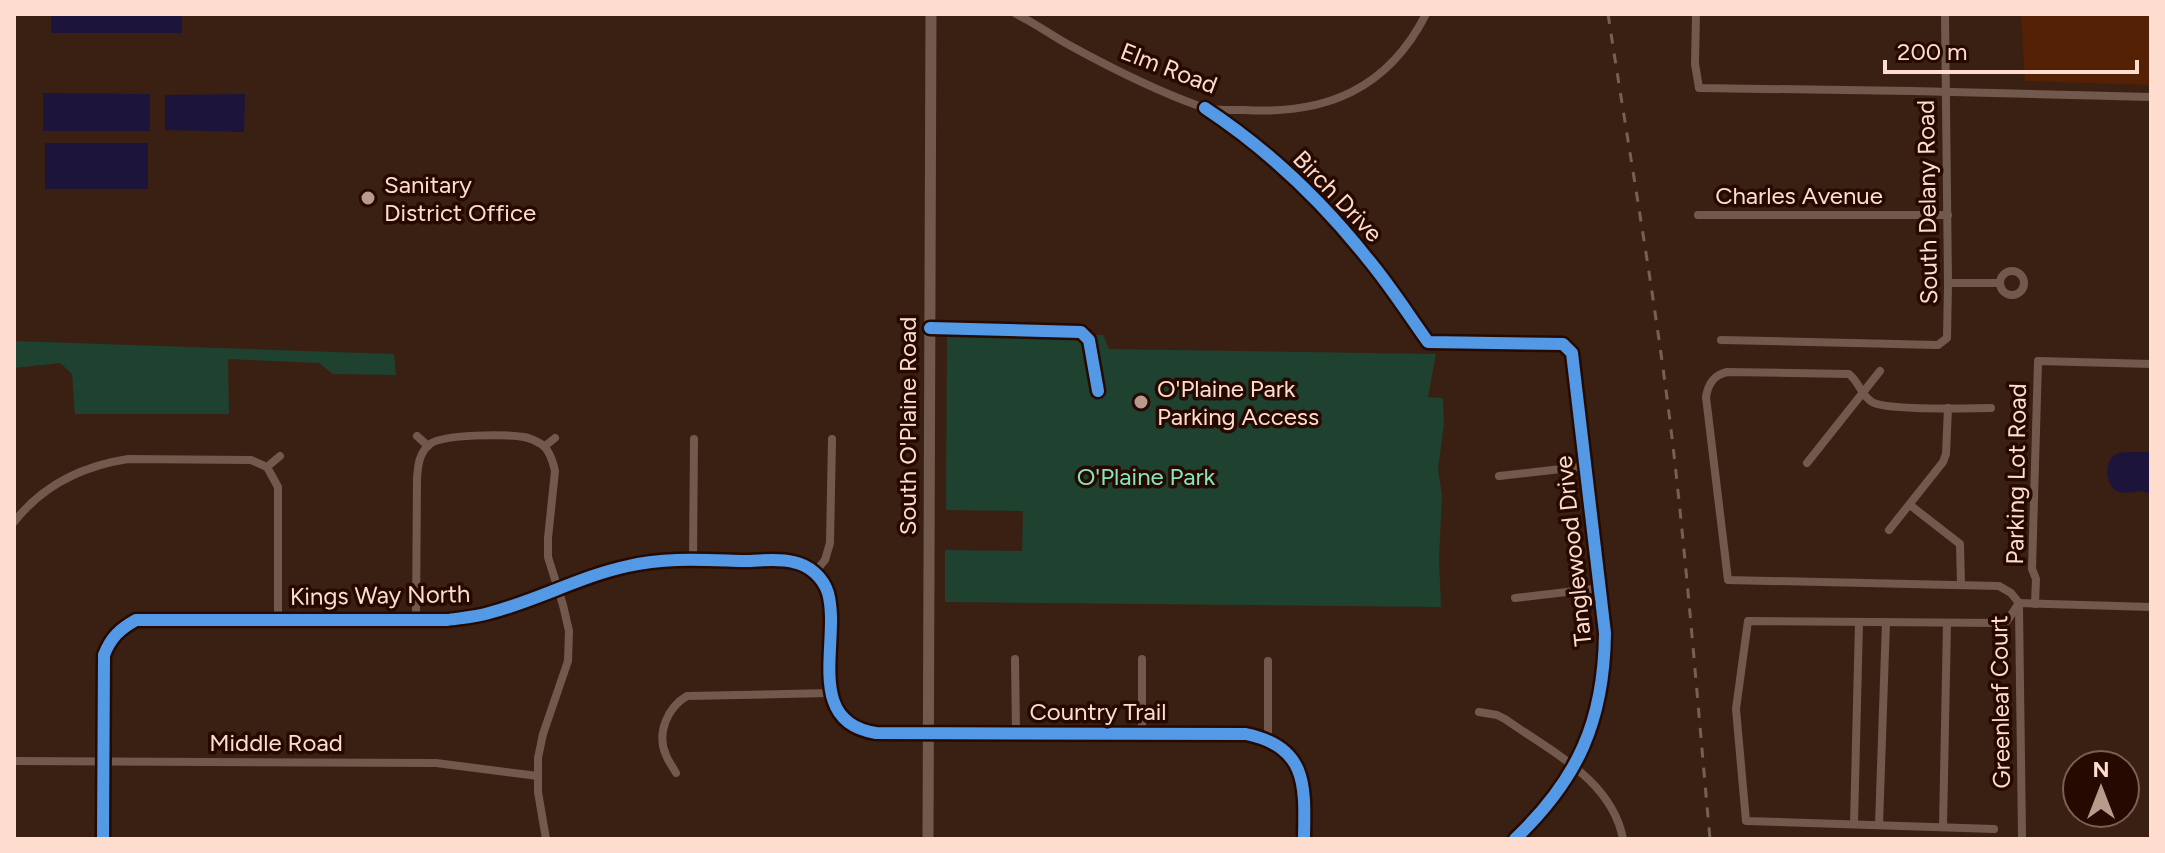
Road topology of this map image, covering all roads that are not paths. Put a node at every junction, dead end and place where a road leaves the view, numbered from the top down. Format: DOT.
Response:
graph roads {
  1 [pos="931,14"];
  2 [pos="1016,14"];
  3 [pos="1426,14"];
  4 [pos="1696,14"];
  5 [pos="1945,14"];
  6 [pos="1946,92"];
  7 [pos="2151,97"];
  8 [pos="1205,108"];
  9 [pos="1698,215"];
  10 [pos="1948,215"];
  11 [pos="1948,283"];
  12 [pos="2000,283"];
  13 [pos="930,328"];
  14 [pos="1721,340"];
  15 [pos="2151,364"];
  16 [pos="1880,371"];
  17 [pos="1576,376"];
  18 [pos="1098,391"];
  19 [pos="1862,394"];
  20 [pos="1948,408"];
  21 [pos="1991,408"];
  22 [pos="417,436"];
  23 [pos="555,438"];
  24 [pos="694,439"];
  25 [pos="832,439"];
  26 [pos="428,446"];
  27 [pos="545,446"];
  28 [pos="280,456"];
  29 [pos="1807,463"];
  30 [pos="1587,466"];
  31 [pos="267,467"];
  32 [pos="1499,476"];
  33 [pos="1910,505"];
  34 [pos="14,522"];
  35 [pos="1889,530"];
  36 [pos="693,560"];
  37 [pos="815,572"];
  38 [pos="1961,584"];
  39 [pos="1601,588"];
  40 [pos="558,590"];
  41 [pos="1515,598"];
  42 [pos="2019,603"];
  43 [pos="2035,604"];
  44 [pos="2151,607"];
  45 [pos="278,619"];
  46 [pos="416,620"];
  47 [pos="1859,622"];
  48 [pos="1886,622"];
  49 [pos="1947,623"];
  50 [pos="1015,659"];
  51 [pos="1142,659"];
  52 [pos="1268,661"];
  53 [pos="830,693"];
  54 [pos="1479,712"];
  55 [pos="928,732"];
  56 [pos="1016,733"];
  57 [pos="1142,733"];
  58 [pos="1268,740"];
  59 [pos="14,761"];
  60 [pos="103,762"];
  61 [pos="1574,768"];
  62 [pos="676,773"];
  63 [pos="538,776"];
  64 [pos="1854,824"];
  65 [pos="1879,825"];
  66 [pos="1943,827"];
  67 [pos="1994,829"];
  68 [pos="2022,836"];
  69 [pos="103,839"];
  70 [pos="546,839"];
  71 [pos="928,839"];
  72 [pos="1304,839"];
  73 [pos="1515,839"];
  74 [pos="1623,839"];
  1 -- 13 [label="main road, South O'Plaine Road"];
  2 -- 8 [label="street, Elm Road"];
  3 -- 8 [label="street, Elm Road"];
  4 -- 6 [label="street"];
  5 -- 6 [label="street, South Delany Road"];
  6 -- 7 [label="street"];
  6 -- 10 [label="street, South Delany Road"];
  8 -- 17 [label="street, Birch Drive"];
  9 -- 10 [label="street, Charles Avenue"];
  10 -- 11 [label="street, South Delany Road"];
  11 -- 12 [label="street"];
  11 -- 14 [label="street, South Delany Road"];
  13 -- 18 [label="street"];
  13 -- 55 [label="main road, South O'Plaine Road"];
  15 -- 43 [label="street, Parking Lot Road"];
  16 -- 19 [label="street"];
  17 -- 30 [label="street, Tanglewood Drive"];
  19 -- 20 [label="street"];
  19 -- 29 [label="street"];
  19 -- 38 [label="street"];
  20 -- 21 [label="street"];
  20 -- 33 [label="street"];
  22 -- 26 [label="street"];
  23 -- 27 [label="street"];
  24 -- 36 [label="street"];
  25 -- 37 [label="street"];
  26 -- 27 [label="street"];
  26 -- 46 [label="street"];
  27 -- 40 [label="street"];
  28 -- 31 [label="street"];
  30 -- 32 [label="street"];
  30 -- 39 [label="street, Tanglewood Drive"];
  31 -- 34 [label="street"];
  31 -- 45 [label="street"];
  33 -- 35 [label="street"];
  33 -- 38 [label="street"];
  36 -- 37 [label="street, Kings Way North"];
  36 -- 40 [label="street, Kings Way North"];
  37 -- 53 [label="street"];
  38 -- 42 [label="street"];
  39 -- 41 [label="street"];
  39 -- 61 [label="street, Tanglewood Drive"];
  40 -- 46 [label="street, Kings Way North"];
  40 -- 63 [label="street"];
  42 -- 43 [label="street, Greenleaf Court"];
  42 -- 49 [label="street"];
  42 -- 68 [label="street, Greenleaf Court"];
  43 -- 44 [label="street, Greenleaf Court"];
  45 -- 46 [label="street, Kings Way North"];
  45 -- 60 [label="street, Kings Way North"];
  47 -- 48 [label="street"];
  47 -- 64 [label="street"];
  47 -- 64 [label="street"];
  48 -- 49 [label="street"];
  48 -- 65 [label="street"];
  49 -- 66 [label="street"];
  50 -- 56 [label="street"];
  51 -- 57 [label="street"];
  52 -- 58 [label="street"];
  53 -- 55 [label="street"];
  53 -- 62 [label="street"];
  54 -- 61 [label="street"];
  55 -- 56 [label="street, Country Trail"];
  55 -- 71 [label="main road, South O'Plaine Road"];
  56 -- 57 [label="street, Country Trail"];
  57 -- 58 [label="street, Country Trail"];
  58 -- 72 [label="street"];
  59 -- 60 [label="street, Middle Road"];
  60 -- 63 [label="street, Middle Road"];
  60 -- 69 [label="street, Kings Way North"];
  61 -- 73 [label="street, Tanglewood Drive"];
  61 -- 74 [label="street"];
  63 -- 70 [label="street"];
  64 -- 65 [label="street"];
  65 -- 66 [label="street"];
  66 -- 67 [label="street"];
}
